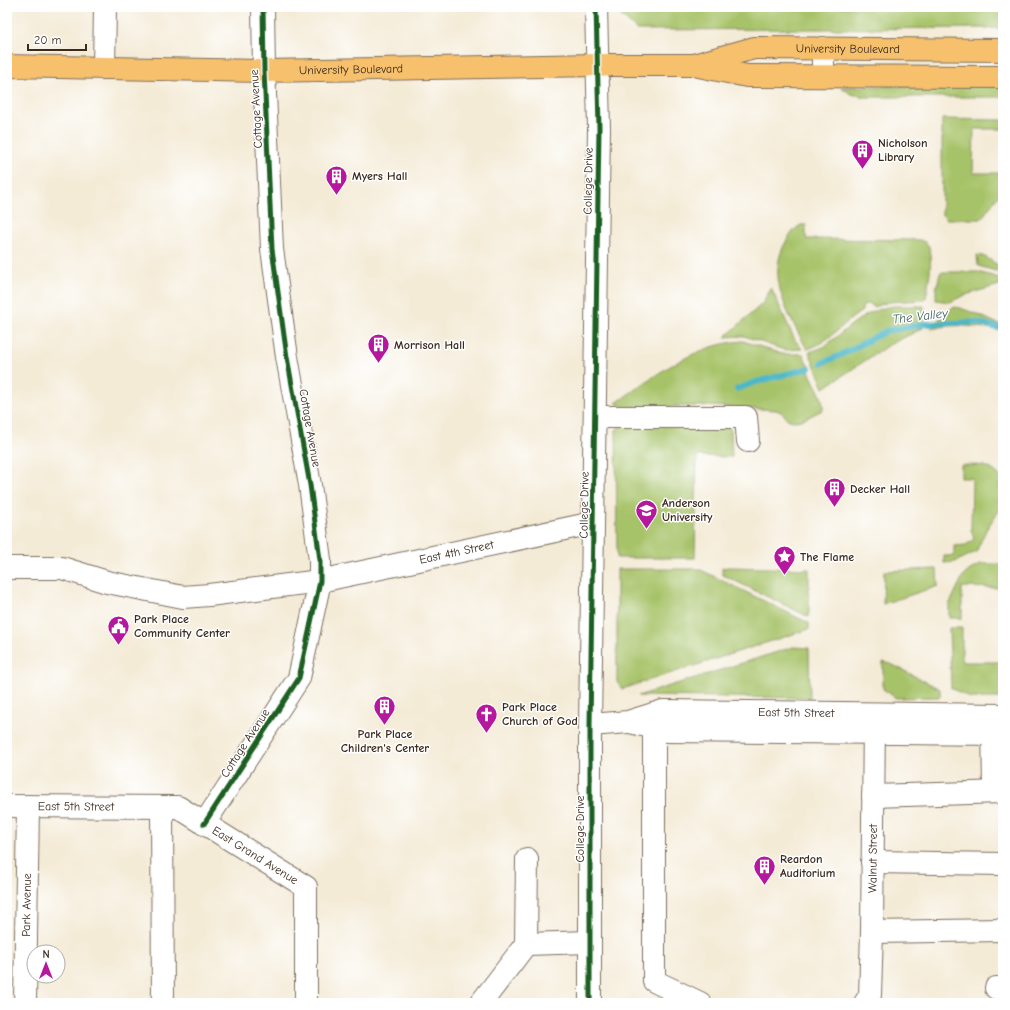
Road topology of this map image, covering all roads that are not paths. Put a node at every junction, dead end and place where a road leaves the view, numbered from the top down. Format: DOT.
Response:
graph roads {
  1 [pos="105,7"];
  2 [pos="263,7"];
  3 [pos="596,7"];
  4 [pos="823,48"];
  5 [pos="1003,50"];
  6 [pos="597,65"];
  7 [pos="694,65"];
  8 [pos="7,66"];
  9 [pos="104,68"];
  10 [pos="264,70"];
  11 [pos="823,76"];
  12 [pos="1003,77"];
  13 [pos="595,417"];
  14 [pos="748,441"];
  15 [pos="594,523"];
  16 [pos="7,568"];
  17 [pos="320,581"];
  18 [pos="655,721"];
  19 [pos="874,723"];
  20 [pos="998,724"];
  21 [pos="590,725"];
  22 [pos="999,792"];
  23 [pos="873,796"];
  24 [pos="18,806"];
  25 [pos="154,807"];
  26 [pos="204,824"];
  27 [pos="527,859"];
  28 [pos="872,862"];
  29 [pos="1003,864"];
  30 [pos="1003,930"];
  31 [pos="872,932"];
  32 [pos="590,942"];
  33 [pos="526,944"];
  34 [pos="863,1000"];
  35 [pos="25,1003"];
  36 [pos="163,1003"];
  37 [pos="306,1003"];
  38 [pos="481,1003"];
  39 [pos="590,1003"];
  40 [pos="700,1003"];
  1 -- 9 [label="street"];
  2 -- 10 [label="street, Cottage Avenue"];
  3 -- 6 [label="street, College Drive"];
  4 -- 5 [label="main road, University Boulevard"];
  4 -- 7 [label="main road, University Boulevard"];
  4 -- 11 [label="street"];
  6 -- 7 [label="main road, University Boulevard"];
  6 -- 10 [label="main road, University Boulevard"];
  6 -- 13 [label="street, College Drive"];
  7 -- 11 [label="main road, University Boulevard"];
  8 -- 9 [label="main road, University Boulevard"];
  9 -- 10 [label="main road, University Boulevard"];
  10 -- 17 [label="street, Cottage Avenue"];
  11 -- 12 [label="main road, University Boulevard"];
  13 -- 14 [label="street"];
  13 -- 15 [label="street, College Drive"];
  15 -- 17 [label="street, East 4th Street"];
  15 -- 21 [label="street, College Drive"];
  16 -- 17 [label="street, East 4th Street"];
  17 -- 26 [label="street, Cottage Avenue"];
  18 -- 19 [label="street, East 5th Street"];
  18 -- 21 [label="street, East 5th Street"];
  18 -- 40 [label="street"];
  19 -- 20 [label="street, East 5th Street"];
  19 -- 23 [label="street, Walnut Street"];
  20 -- 22 [label="street"];
  21 -- 32 [label="street, College Drive"];
  22 -- 23 [label="street"];
  23 -- 28 [label="street, Walnut Street"];
  24 -- 25 [label="street, East 5th Street"];
  24 -- 35 [label="street, Park Avenue"];
  25 -- 26 [label="street, East 5th Street"];
  25 -- 36 [label="street"];
  26 -- 37 [label="street, East Grand Avenue"];
  27 -- 33 [label="street"];
  28 -- 29 [label="street"];
  28 -- 31 [label="street, Walnut Street"];
  30 -- 31 [label="street"];
  31 -- 34 [label="street, Walnut Street"];
  32 -- 33 [label="street"];
  32 -- 39 [label="street, College Drive"];
  33 -- 38 [label="street"];
}
